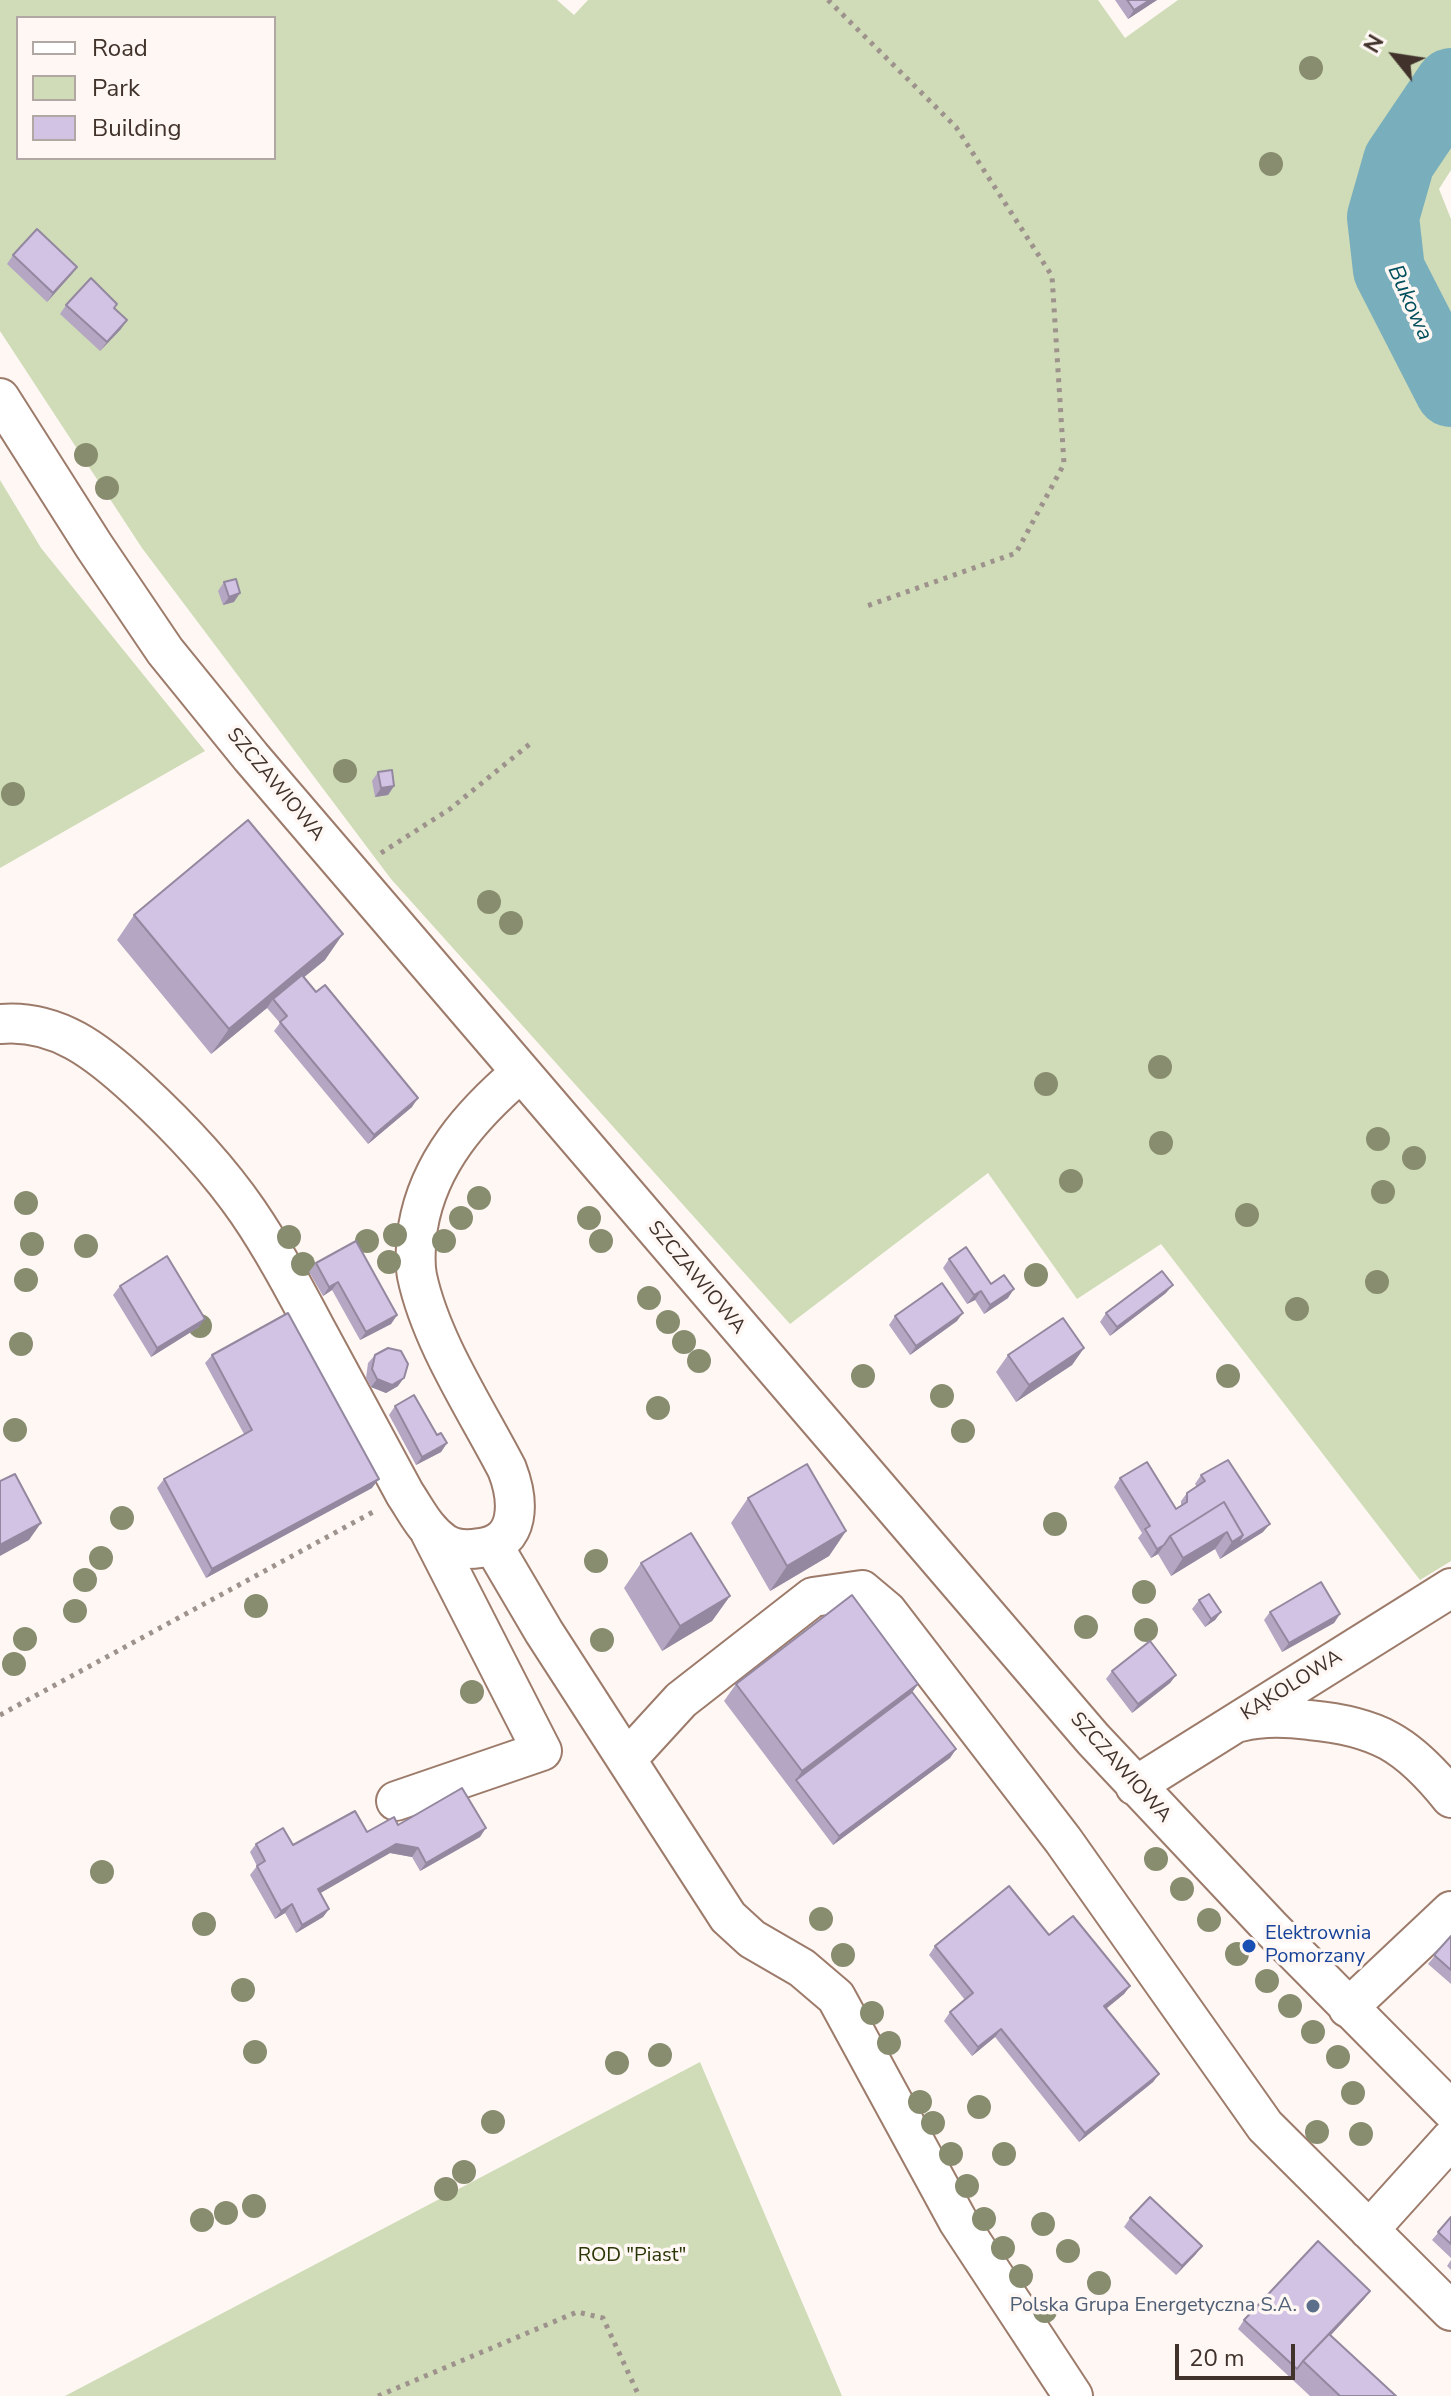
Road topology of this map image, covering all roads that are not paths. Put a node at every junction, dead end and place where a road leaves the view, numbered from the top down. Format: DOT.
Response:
graph roads {
  1 [pos="0,398"];
  2 [pos="0,1024"];
  3 [pos="520,1073"];
  4 [pos="430,1532"];
  5 [pos="494,1547"];
  6 [pos="1451,1588"];
  7 [pos="1233,1724"];
  8 [pos="627,1759"];
  9 [pos="1135,1786"];
  10 [pos="1451,1798"];
  11 [pos="396,1801"];
  12 [pos="1451,1911"];
  13 [pos="1348,2008"];
  14 [pos="1451,2110"];
  15 [pos="1451,2139"];
  16 [pos="1369,2230"];
  17 [pos="1451,2311"];
  18 [pos="1073,2396"];
  1 -- 3 [label="street, SZCZAWIOWA"];
  2 -- 4 [label="street"];
  3 -- 5 [label="street"];
  3 -- 9 [label="street, SZCZAWIOWA"];
  4 -- 5 [label="street"];
  4 -- 11 [label="street"];
  5 -- 8 [label="street"];
  6 -- 7 [label="street, KĄKOLOWA"];
  7 -- 9 [label="street, KĄKOLOWA"];
  7 -- 10 [label="street"];
  8 -- 16 [label="street"];
  8 -- 18 [label="street"];
  9 -- 13 [label="street, SZCZAWIOWA"];
  12 -- 13 [label="street"];
  13 -- 14 [label="street, SZCZAWIOWA"];
  15 -- 16 [label="street"];
  16 -- 17 [label="street"];
}
